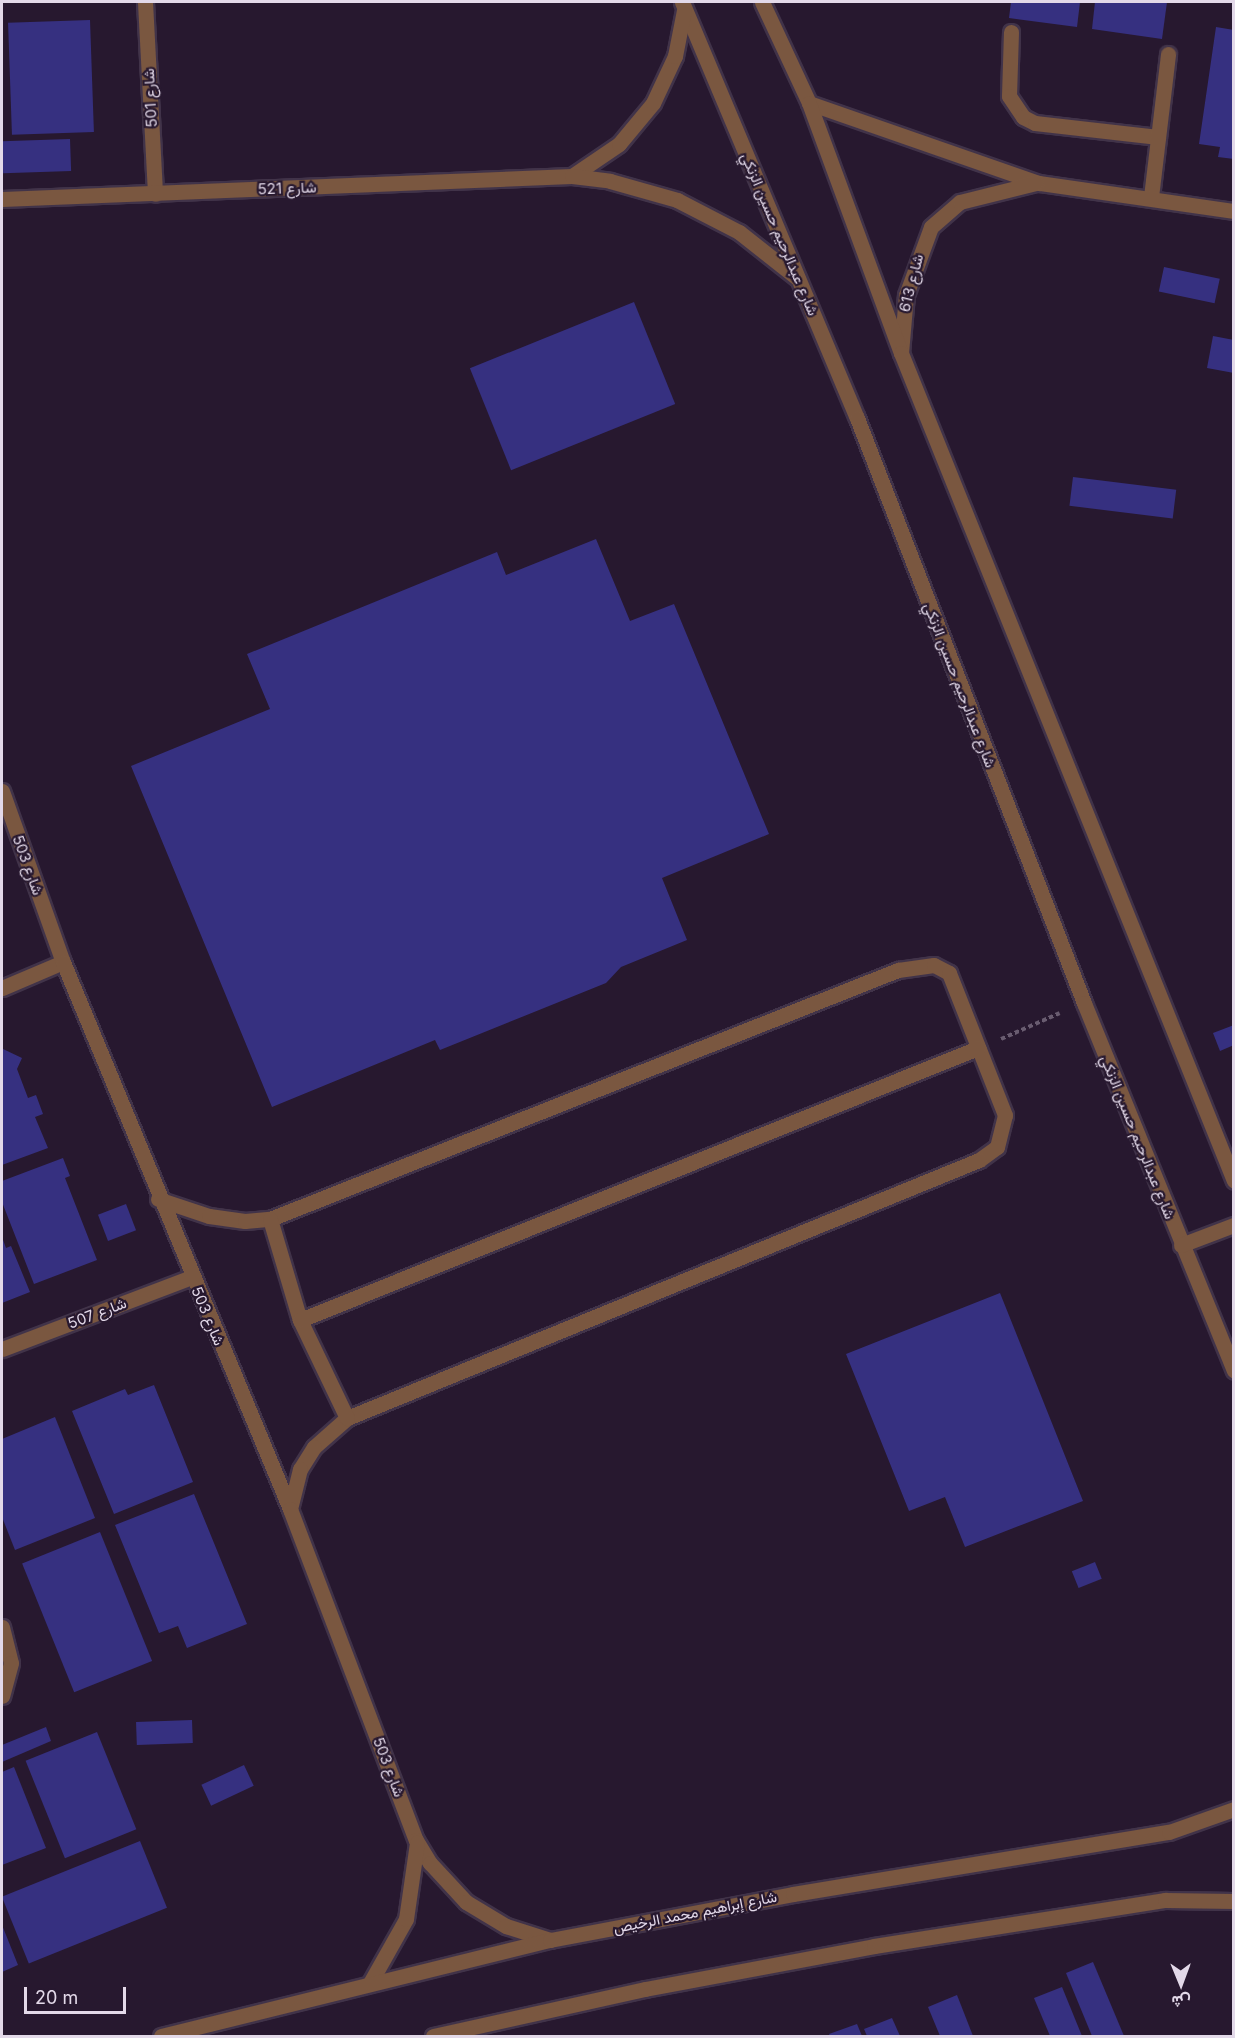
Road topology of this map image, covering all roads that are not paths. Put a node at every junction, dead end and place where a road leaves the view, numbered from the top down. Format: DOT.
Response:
graph roads {
  1 [pos="145,2"];
  2 [pos="762,2"];
  3 [pos="683,4"];
  4 [pos="1011,32"];
  5 [pos="1168,54"];
  6 [pos="809,103"];
  7 [pos="1158,137"];
  8 [pos="572,176"];
  9 [pos="1038,183"];
  10 [pos="155,194"];
  11 [pos="1151,197"];
  12 [pos="2,200"];
  13 [pos="1233,211"];
  14 [pos="799,279"];
  15 [pos="901,353"];
  16 [pos="2,791"];
  17 [pos="63,962"];
  18 [pos="2,988"];
  19 [pos="978,1048"];
  20 [pos="1233,1181"];
  21 [pos="158,1199"];
  22 [pos="270,1219"];
  23 [pos="1233,1225"];
  24 [pos="1181,1245"];
  25 [pos="192,1277"];
  26 [pos="300,1320"];
  27 [pos="2,1349"];
  28 [pos="1233,1371"];
  29 [pos="347,1418"];
  30 [pos="290,1509"];
  31 [pos="2,1627"];
  32 [pos="2,1696"];
  33 [pos="1233,1809"];
  34 [pos="417,1840"];
  35 [pos="1233,1901"];
  36 [pos="550,1940"];
  37 [pos="370,1983"];
  38 [pos="161,2037"];
  39 [pos="433,2037"];
  1 -- 10 [label="street, شارع 501"];
  2 -- 6 [label="street"];
  3 -- 8 [label="street"];
  3 -- 14 [label="street, شارع عبدالرحيم حسين الزنكي"];
  4 -- 7 [label="street"];
  5 -- 7 [label="street"];
  6 -- 9 [label="street, شارع 613"];
  6 -- 15 [label="street"];
  7 -- 11 [label="street"];
  8 -- 10 [label="street, شارع 521"];
  8 -- 14 [label="street, شارع 521"];
  9 -- 11 [label="street, شارع 613"];
  9 -- 15 [label="street, شارع 613"];
  10 -- 12 [label="street, شارع 521"];
  11 -- 13 [label="street, شارع 613"];
  14 -- 24 [label="street, شارع عبدالرحيم حسين الزنكي"];
  15 -- 20 [label="street"];
  16 -- 17 [label="street, شارع 503"];
  17 -- 18 [label="street"];
  17 -- 21 [label="street, شارع 503"];
  19 -- 22 [label="street"];
  19 -- 26 [label="street"];
  19 -- 29 [label="street"];
  21 -- 22 [label="street"];
  21 -- 25 [label="street, شارع 503"];
  22 -- 26 [label="street"];
  23 -- 24 [label="street"];
  24 -- 28 [label="street, شارع عبدالرحيم حسين الزنكي"];
  25 -- 27 [label="street, شارع 507"];
  25 -- 30 [label="street, شارع 503"];
  26 -- 29 [label="street"];
  29 -- 30 [label="street"];
  30 -- 34 [label="street, شارع 503"];
  31 -- 32 [label="street"];
  33 -- 36 [label="street, شارع إبراهيم محمد الرخيص"];
  34 -- 36 [label="street, شارع 503"];
  34 -- 37 [label="street, شارع 503"];
  35 -- 39 [label="street"];
  36 -- 37 [label="street, شارع إبراهيم محمد الرخيص"];
  37 -- 38 [label="street, شارع إبراهيم محمد الرخيص"];
}
